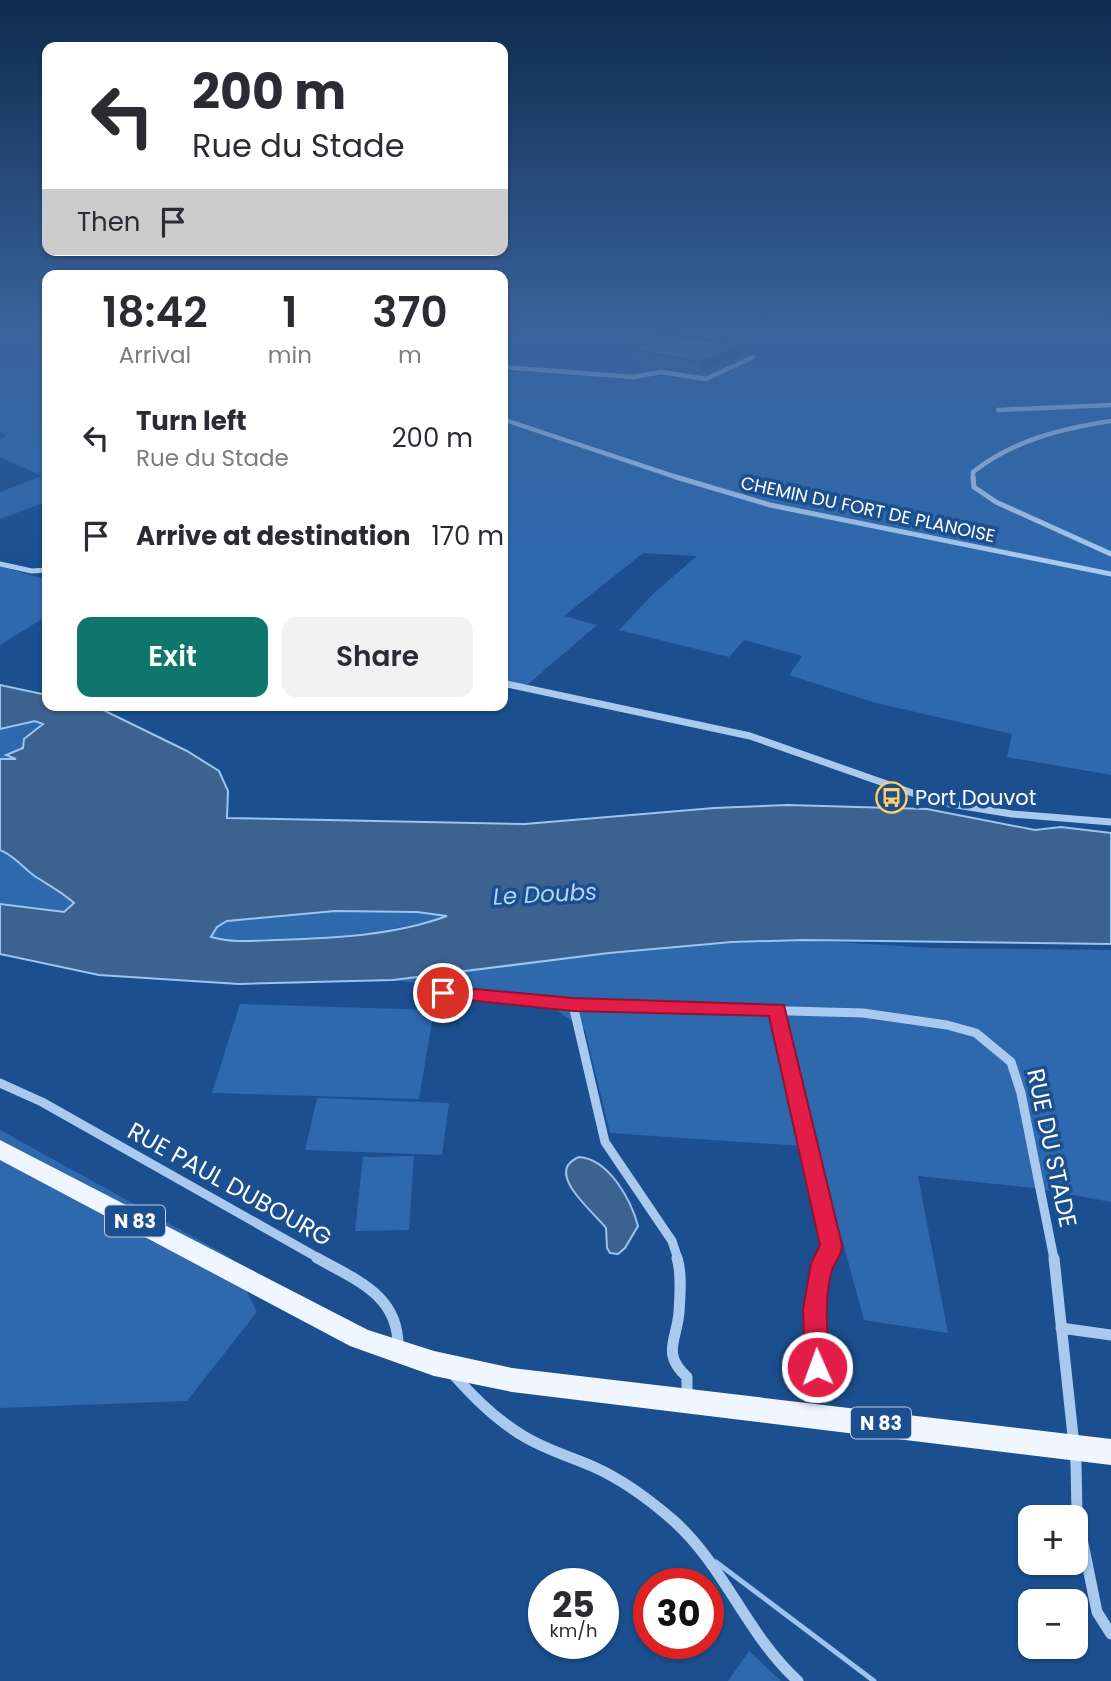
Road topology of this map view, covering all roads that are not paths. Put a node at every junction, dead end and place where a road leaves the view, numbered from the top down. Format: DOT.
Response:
graph roads {
  1 [pos="1111,405"];
  2 [pos="998,410"];
  3 [pos="508,421"];
  4 [pos="1111,421"];
  5 [pos="1111,554"];
  6 [pos="0,564"];
  7 [pos="42,570"];
  8 [pos="1111,574"];
  9 [pos="508,684"];
  10 [pos="1111,822"];
  11 [pos="443,993"];
  12 [pos="573,1005"];
  13 [pos="777,1010"];
  14 [pos="0,1083"];
  15 [pos="0,1149"];
  16 [pos="1061,1328"];
  17 [pos="1111,1335"];
  18 [pos="397,1354"];
  19 [pos="448,1368"];
  20 [pos="818,1395"];
  21 [pos="687,1402"];
  22 [pos="1074,1447"];
  23 [pos="1111,1452"];
  24 [pos="1111,1634"];
  25 [pos="797,1681"];
  1 -- 2 [label="street"];
  3 -- 8 [label="street, CHEMIN DU FORT DE PLANOISE"];
  4 -- 5 [label="street, CHEMIN DU FORT DE PLANOISE"];
  6 -- 7 [label="street"];
  9 -- 10 [label="street"];
  11 -- 12 [label="street, RUE DU STADE"];
  12 -- 13 [label="street, RUE DU STADE"];
  12 -- 21 [label="street"];
  13 -- 16 [label="street, RUE DU STADE"];
  13 -- 20 [label="street"];
  14 -- 18 [label="street, RUE PAUL DUBOURG"];
  15 -- 18 [label="main road, N 83"];
  16 -- 17 [label="street"];
  16 -- 22 [label="street, RUE DU STADE"];
  18 -- 19 [label="main road, N 83"];
  19 -- 21 [label="main road, N 83"];
  19 -- 25 [label="street"];
  21 -- 22 [label="main road, N 83"];
  22 -- 23 [label="main road, N 83"];
  22 -- 24 [label="street, RUE DU STADE"];
}
